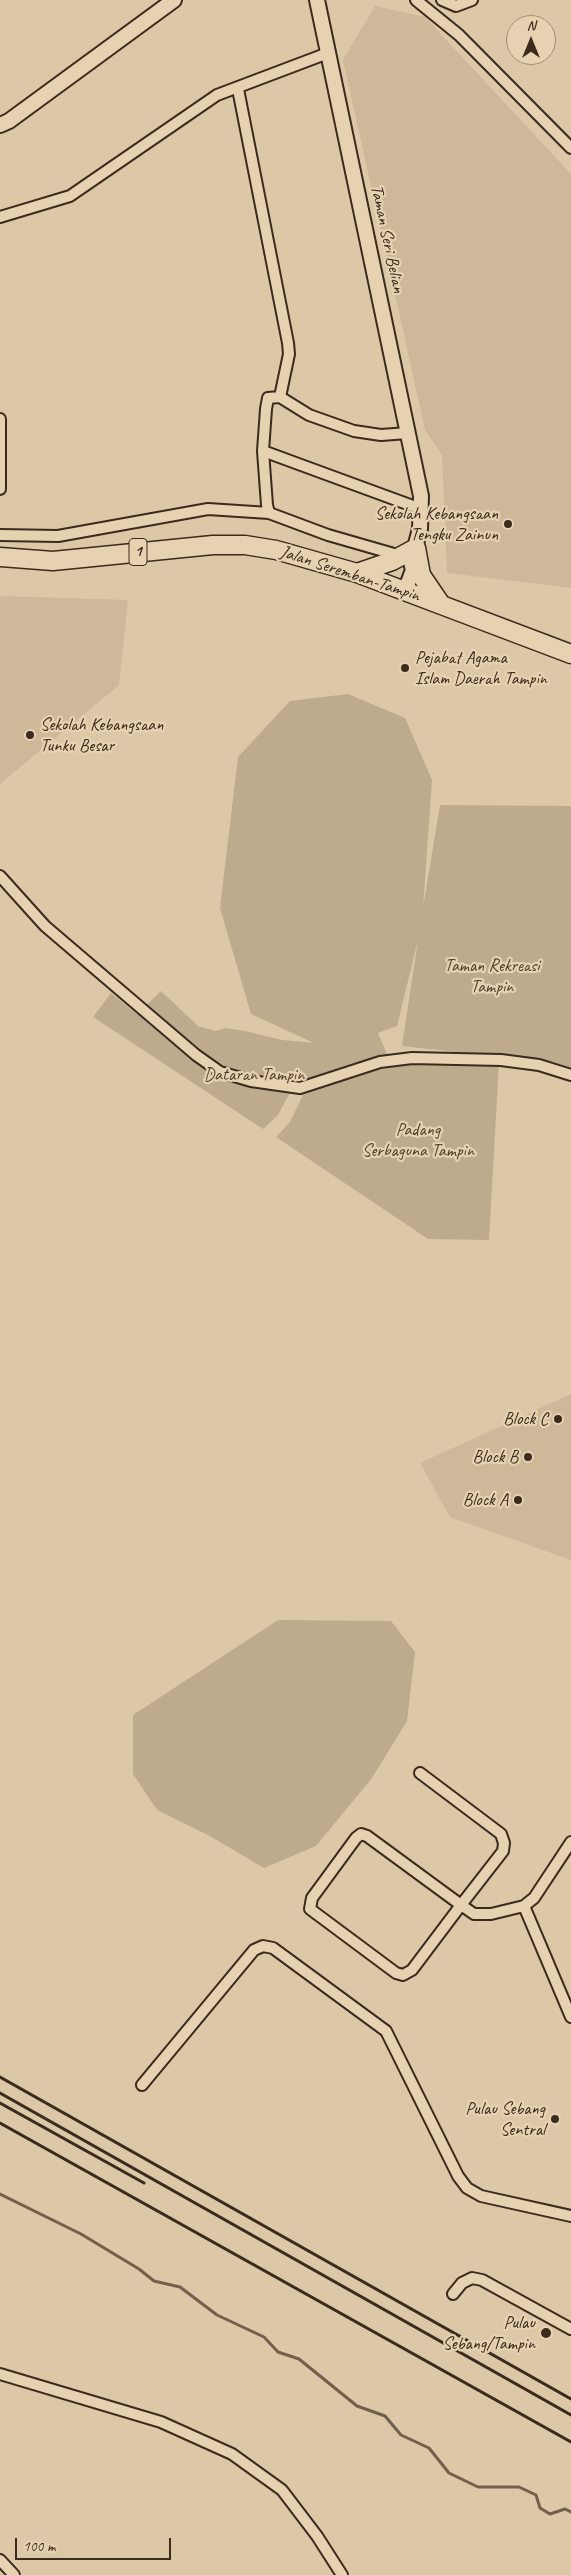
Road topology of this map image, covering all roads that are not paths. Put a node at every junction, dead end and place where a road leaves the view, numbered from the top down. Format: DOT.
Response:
graph roads {
  1 [pos="174,0"];
  2 [pos="317,0"];
  3 [pos="416,0"];
  4 [pos="442,0"];
  5 [pos="472,0"];
  6 [pos="328,53"];
  7 [pos="238,89"];
  8 [pos="0,125"];
  9 [pos="571,148"];
  10 [pos="0,217"];
  11 [pos="280,397"];
  12 [pos="0,418"];
  13 [pos="408,433"];
  14 [pos="263,451"];
  15 [pos="0,489"];
  16 [pos="421,509"];
  17 [pos="269,513"];
  18 [pos="0,535"];
  19 [pos="410,556"];
  20 [pos="0,557"];
  21 [pos="357,573"];
  22 [pos="401,589"];
  23 [pos="441,604"];
  24 [pos="571,654"];
  25 [pos="0,876"];
  26 [pos="571,1075"];
  27 [pos="420,1773"];
  28 [pos="571,1842"];
  29 [pos="462,1905"];
  30 [pos="524,1906"];
  31 [pos="571,2017"];
  32 [pos="142,2085"];
  33 [pos="571,2216"];
  34 [pos="453,2294"];
  35 [pos="571,2329"];
  36 [pos="0,2374"];
  37 [pos="0,2560"];
  38 [pos="14,2575"];
  39 [pos="342,2575"];
  1 -- 8 [label="street"];
  2 -- 6 [label="street, Taman Seri Belian"];
  3 -- 9 [label="street"];
  4 -- 5 [label="street"];
  6 -- 7 [label="street"];
  6 -- 13 [label="street, Taman Seri Belian"];
  7 -- 10 [label="street"];
  7 -- 11 [label="street"];
  11 -- 13 [label="street"];
  11 -- 14 [label="street"];
  12 -- 15 [label="street"];
  13 -- 16 [label="street, Taman Seri Belian"];
  14 -- 16 [label="street"];
  14 -- 17 [label="street"];
  16 -- 19 [label="street, Taman Seri Belian"];
  17 -- 18 [label="street"];
  17 -- 19 [label="street"];
  19 -- 21 [label="highway"];
  19 -- 22 [label="street, Taman Seri Belian"];
  19 -- 23 [label="highway"];
  20 -- 21 [label="highway, Jalan Seremban-Tampin / 1"];
  21 -- 22 [label="highway, Jalan Seremban-Tampin / 1"];
  22 -- 23 [label="highway, Jalan Seremban-Tampin / 1"];
  23 -- 24 [label="highway, Jalan Seremban-Tampin / 1"];
  25 -- 26 [label="street"];
  27 -- 29 [label="street"];
  28 -- 30 [label="street"];
  29 -- 29 [label="street"];
  29 -- 30 [label="street"];
  30 -- 31 [label="street"];
  32 -- 33 [label="street"];
  34 -- 35 [label="street"];
  36 -- 39 [label="street"];
  37 -- 38 [label="street"];
}
